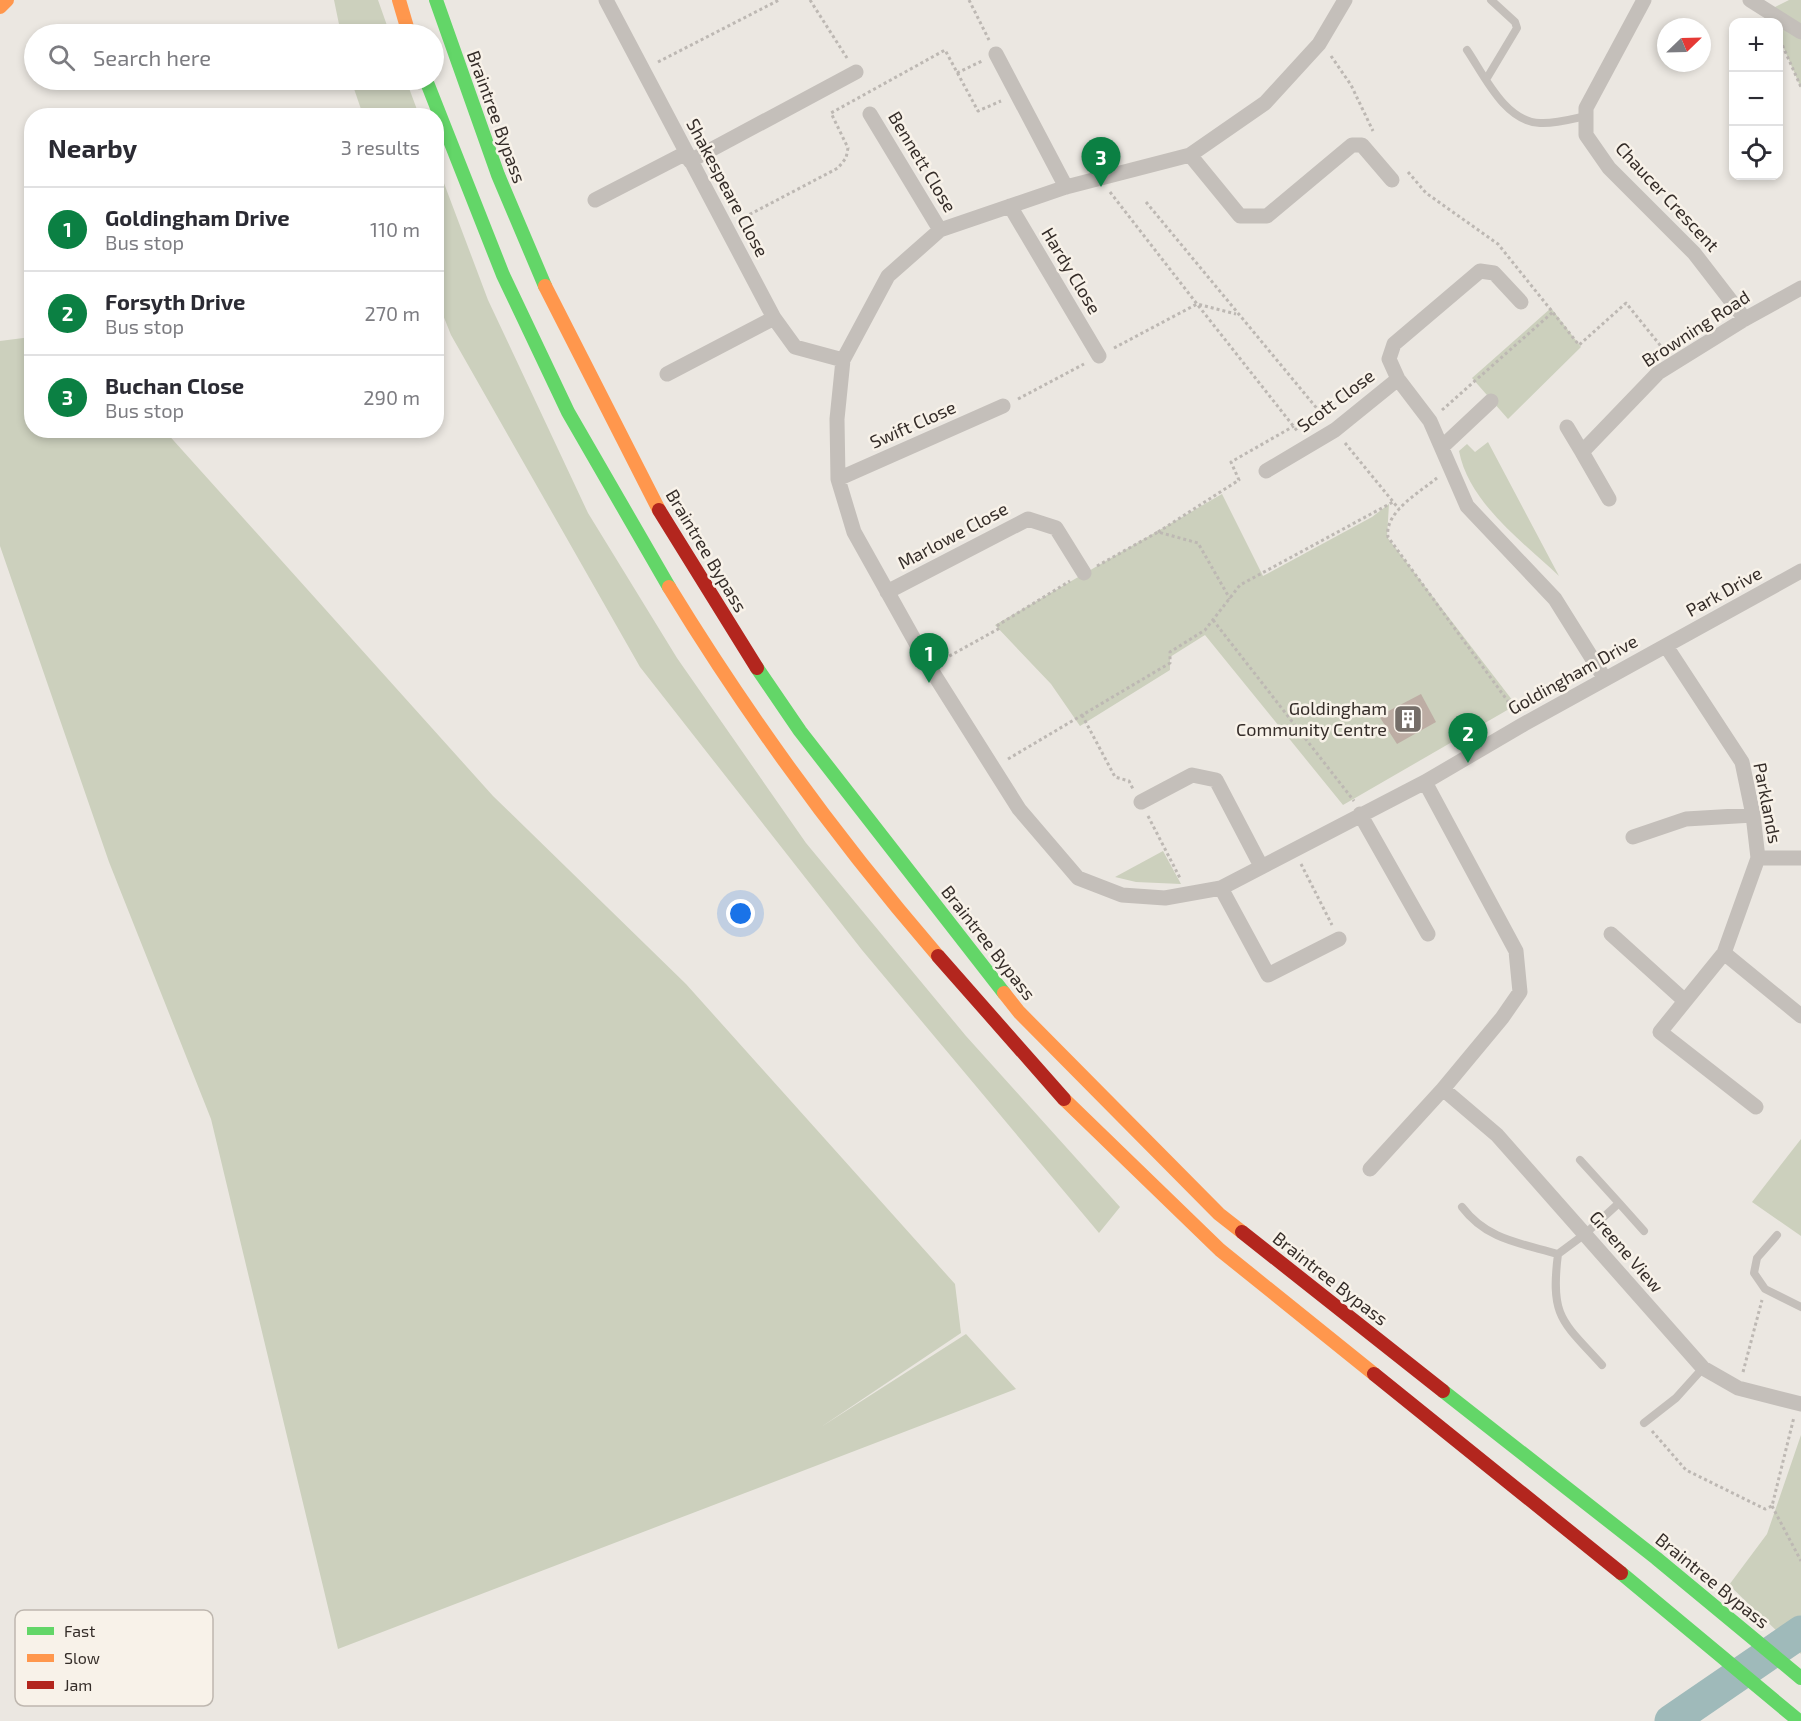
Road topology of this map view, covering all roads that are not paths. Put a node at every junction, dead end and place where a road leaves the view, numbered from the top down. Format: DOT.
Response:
graph roads {
  1 [pos="7,0"];
  2 [pos="399,0"];
  3 [pos="436,0"];
  4 [pos="606,0"];
  5 [pos="1345,0"];
  6 [pos="1491,0"];
  7 [pos="1644,0"];
  8 [pos="1750,0"];
  9 [pos="0,8"];
  10 [pos="406,24"];
  11 [pos="1801,32"];
  12 [pos="1467,50"];
  13 [pos="996,54"];
  14 [pos="856,72"];
  15 [pos="1487,78"];
  16 [pos="430,90"];
  17 [pos="437,108"];
  18 [pos="870,114"];
  19 [pos="1586,116"];
  20 [pos="444,126"];
  21 [pos="1190,155"];
  22 [pos="688,157"];
  23 [pos="1392,180"];
  24 [pos="1066,187"];
  25 [pos="596,200"];
  26 [pos="1010,206"];
  27 [pos="940,230"];
  28 [pos="1801,288"];
  29 [pos="1521,302"];
  30 [pos="774,318"];
  31 [pos="1745,319"];
  32 [pos="1099,356"];
  33 [pos="843,360"];
  34 [pos="667,374"];
  35 [pos="1398,379"];
  36 [pos="1491,401"];
  37 [pos="1003,406"];
  38 [pos="1567,427"];
  39 [pos="1442,447"];
  40 [pos="1582,452"];
  41 [pos="1266,471"];
  42 [pos="838,479"];
  43 [pos="1609,499"];
  44 [pos="1801,571"];
  45 [pos="1084,573"];
  46 [pos="887,592"];
  47 [pos="1666,646"];
  48 [pos="1605,679"];
  49 [pos="1425,782"];
  50 [pos="1141,802"];
  51 [pos="1362,813"];
  52 [pos="1753,815"];
  53 [pos="1633,837"];
  54 [pos="1758,858"];
  55 [pos="1801,858"];
  56 [pos="1261,866"];
  57 [pos="1221,888"];
  58 [pos="1428,933"];
  59 [pos="1611,934"];
  60 [pos="1339,939"];
  61 [pos="1724,953"];
  62 [pos="1685,1001"];
  63 [pos="1801,1016"];
  64 [pos="1443,1089"];
  65 [pos="1756,1107"];
  66 [pos="1580,1160"];
  67 [pos="1370,1169"];
  68 [pos="1619,1203"];
  69 [pos="1462,1207"];
  70 [pos="1644,1231"];
  71 [pos="1585,1234"];
  72 [pos="1777,1235"];
  73 [pos="1558,1254"];
  74 [pos="1801,1307"];
  75 [pos="1602,1365"];
  76 [pos="1703,1368"];
  77 [pos="1799,1404"];
  78 [pos="1644,1423"];
  79 [pos="1801,1678"];
  80 [pos="1799,1721"];
  1 -- 9 [label="main road"];
  2 -- 10 [label="main road"];
  3 -- 79 [label="main road, Braintree Bypass"];
  4 -- 22 [label="street, Shakespeare Close"];
  5 -- 21 [label="street"];
  6 -- 15 [label="lane"];
  7 -- 19 [label="street"];
  8 -- 11 [label="street"];
  12 -- 15 [label="lane"];
  13 -- 24 [label="street"];
  14 -- 22 [label="street"];
  15 -- 19 [label="lane"];
  16 -- 17 [label="main road"];
  18 -- 27 [label="street, Bennett Close"];
  19 -- 31 [label="street, Chaucer Crescent"];
  20 -- 80 [label="main road"];
  21 -- 23 [label="street"];
  21 -- 24 [label="street, Goldingham Drive"];
  22 -- 25 [label="street"];
  22 -- 30 [label="street, Shakespeare Close"];
  24 -- 26 [label="street, Goldingham Drive"];
  26 -- 27 [label="street, Goldingham Drive"];
  26 -- 32 [label="street, Hardy Close"];
  27 -- 33 [label="street, Goldingham Drive"];
  28 -- 31 [label="street, Browning Road"];
  29 -- 35 [label="street"];
  30 -- 33 [label="street, Shakespeare Close"];
  30 -- 34 [label="street"];
  31 -- 40 [label="street, Browning Road"];
  33 -- 42 [label="street, Goldingham Drive"];
  35 -- 39 [label="street"];
  35 -- 41 [label="street, Scott Close"];
  36 -- 39 [label="street"];
  37 -- 42 [label="street, Swift Close"];
  38 -- 40 [label="street"];
  39 -- 48 [label="street"];
  40 -- 43 [label="street"];
  42 -- 46 [label="street, Goldingham Drive"];
  44 -- 47 [label="street, Park Drive"];
  45 -- 46 [label="street, Marlowe Close"];
  46 -- 57 [label="street, Goldingham Drive"];
  47 -- 48 [label="street, Goldingham Drive"];
  47 -- 52 [label="street, Parklands"];
  48 -- 49 [label="street, Goldingham Drive"];
  49 -- 51 [label="street, Goldingham Drive"];
  49 -- 64 [label="street"];
  50 -- 56 [label="street"];
  51 -- 56 [label="street, Goldingham Drive"];
  51 -- 58 [label="street"];
  52 -- 53 [label="street"];
  52 -- 54 [label="street, Parklands"];
  54 -- 55 [label="street"];
  54 -- 61 [label="street, Parklands"];
  56 -- 57 [label="street, Goldingham Drive"];
  57 -- 60 [label="street"];
  59 -- 62 [label="street"];
  61 -- 62 [label="street, Parklands"];
  61 -- 63 [label="street"];
  62 -- 65 [label="street, Parklands"];
  64 -- 67 [label="street"];
  64 -- 71 [label="street, Greene View"];
  66 -- 68 [label="lane"];
  68 -- 70 [label="lane"];
  68 -- 71 [label="lane"];
  69 -- 73 [label="lane"];
  71 -- 73 [label="lane"];
  71 -- 76 [label="street, Greene View"];
  72 -- 74 [label="lane"];
  73 -- 75 [label="lane"];
  76 -- 77 [label="street, Greene View"];
  76 -- 78 [label="lane"];
}
